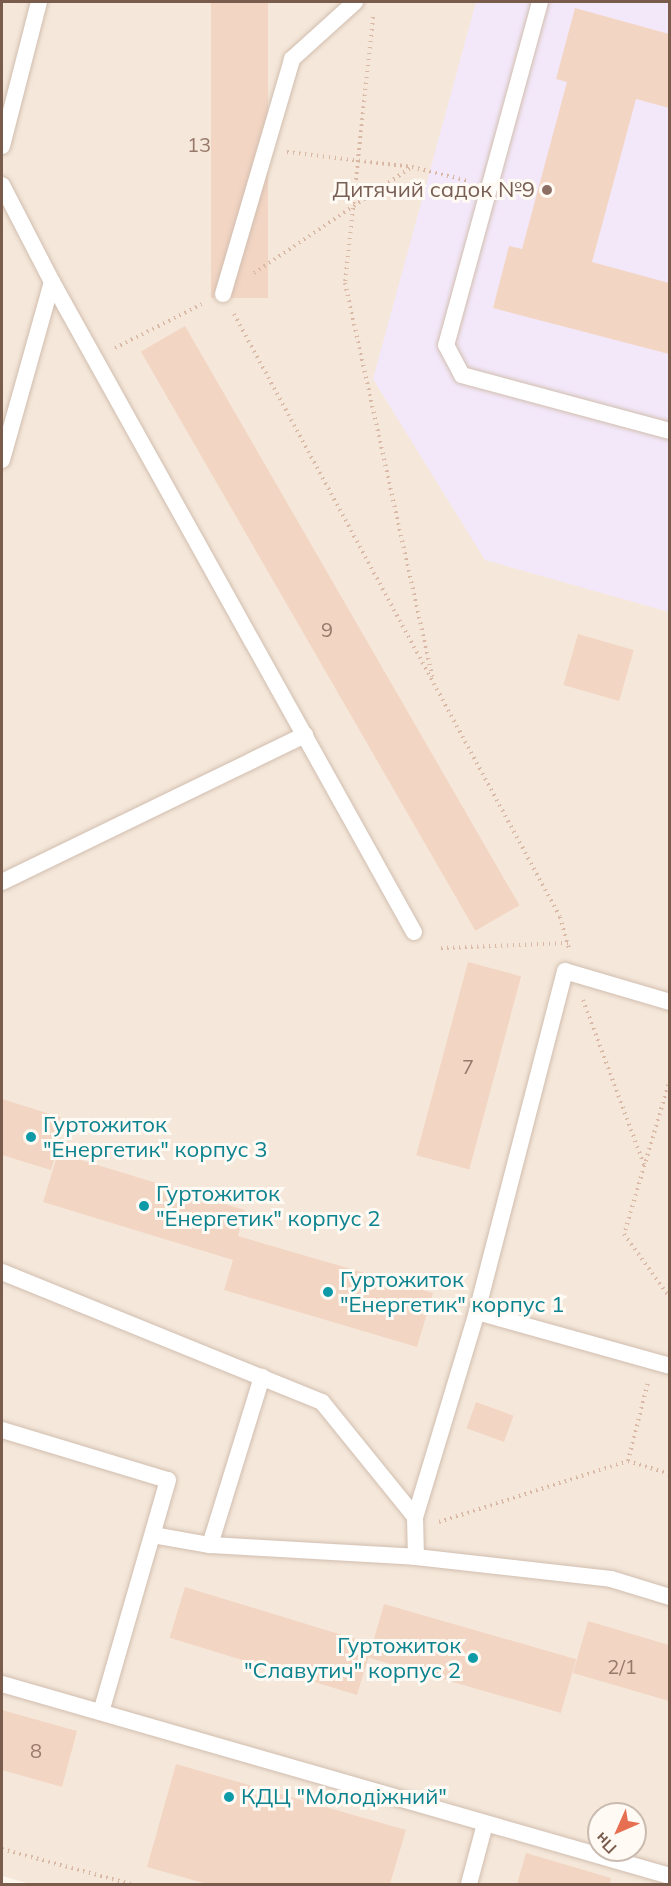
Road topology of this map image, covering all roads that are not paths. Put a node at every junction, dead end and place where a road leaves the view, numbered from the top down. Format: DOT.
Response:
graph roads {
  1 [pos="39,2"];
  2 [pos="355,2"];
  3 [pos="540,2"];
  4 [pos="2,146"];
  5 [pos="2,185"];
  6 [pos="52,282"];
  7 [pos="223,294"];
  8 [pos="669,431"];
  9 [pos="2,460"];
  10 [pos="305,735"];
  11 [pos="2,882"];
  12 [pos="414,932"];
  13 [pos="669,1002"];
  14 [pos="2,1272"];
  15 [pos="477,1312"];
  16 [pos="661,1364"];
  17 [pos="262,1377"];
  18 [pos="2,1430"];
  19 [pos="415,1523"];
  20 [pos="153,1535"];
  21 [pos="210,1545"];
  22 [pos="416,1557"];
  23 [pos="669,1597"];
  24 [pos="2,1684"];
  25 [pos="101,1712"];
  26 [pos="485,1824"];
  27 [pos="669,1876"];
  28 [pos="469,1884"];
  1 -- 4 [label="lane"];
  2 -- 7 [label="lane"];
  3 -- 8 [label="lane"];
  5 -- 6 [label="lane"];
  6 -- 9 [label="lane"];
  6 -- 10 [label="lane"];
  10 -- 11 [label="lane"];
  10 -- 12 [label="lane"];
  13 -- 15 [label="lane"];
  14 -- 17 [label="lane"];
  15 -- 16 [label="lane"];
  15 -- 19 [label="lane"];
  17 -- 19 [label="lane"];
  17 -- 21 [label="lane"];
  18 -- 20 [label="lane"];
  19 -- 22 [label="lane"];
  20 -- 21 [label="lane"];
  20 -- 25 [label="lane"];
  21 -- 22 [label="lane"];
  22 -- 23 [label="lane"];
  24 -- 25 [label="lane"];
  25 -- 26 [label="lane"];
  26 -- 27 [label="lane"];
  26 -- 28 [label="lane"];
}
